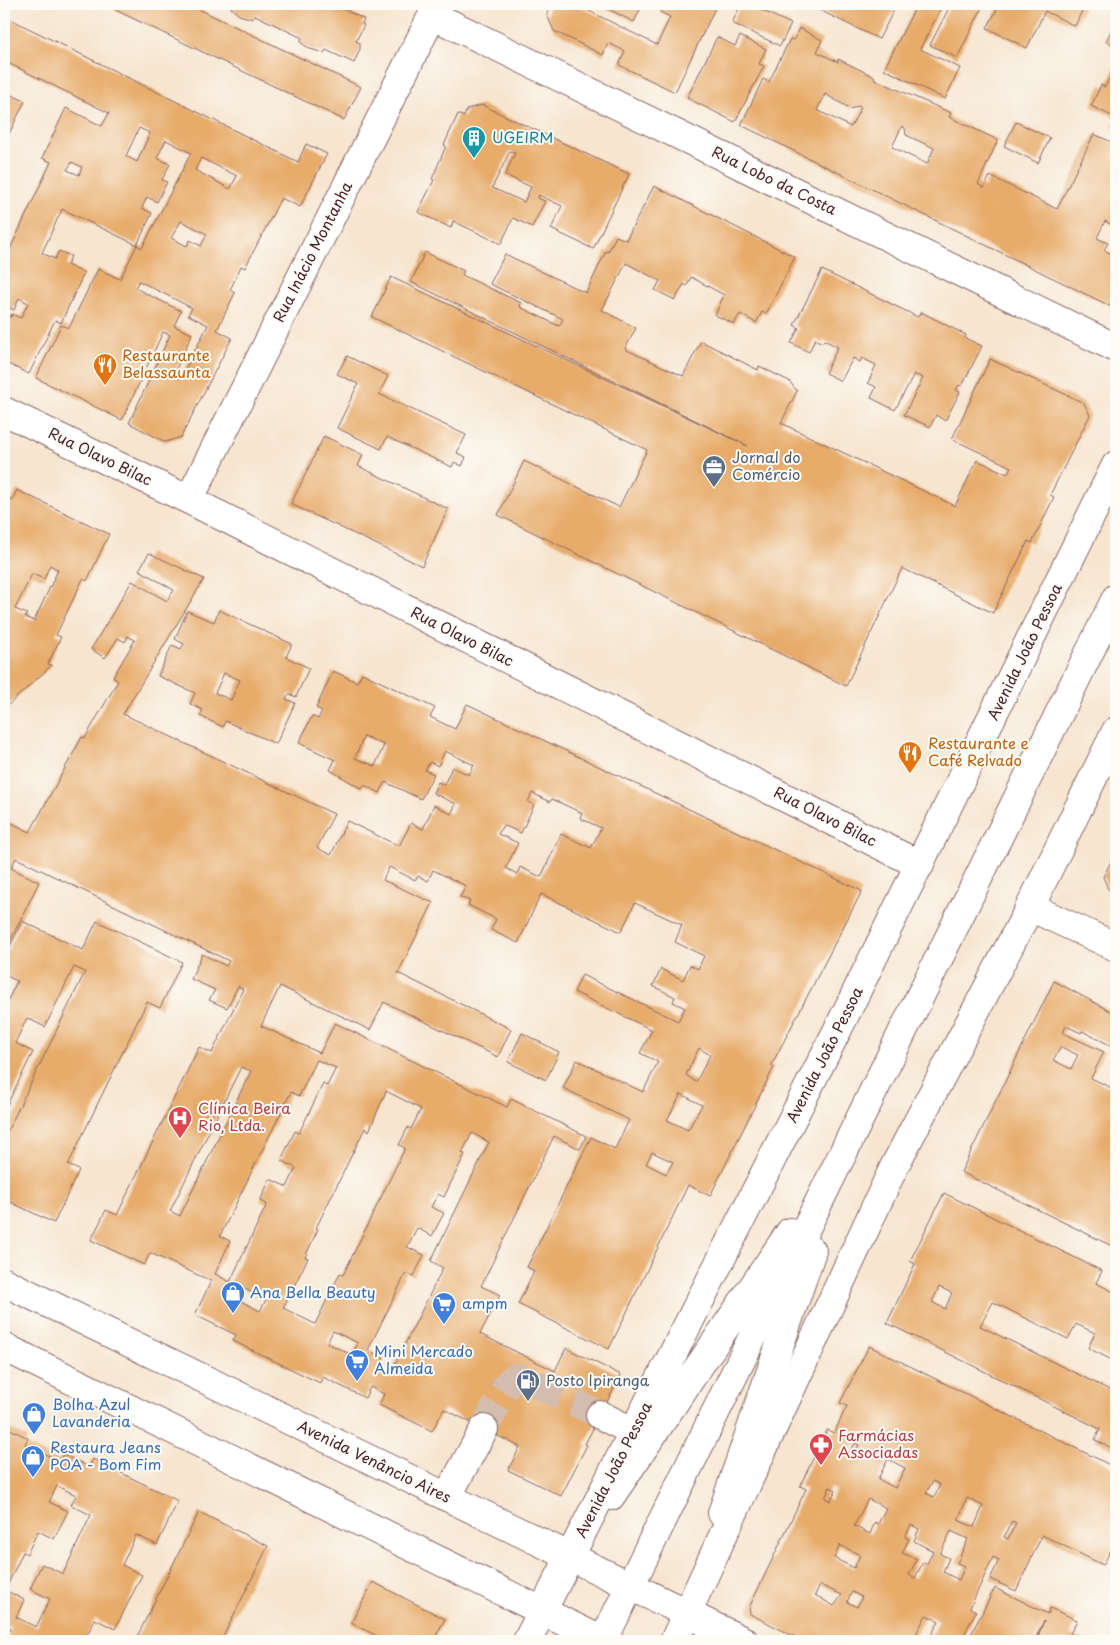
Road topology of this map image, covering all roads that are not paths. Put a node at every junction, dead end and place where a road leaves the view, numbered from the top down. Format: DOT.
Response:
graph roads {
  1 [pos="435,9"];
  2 [pos="1116,348"];
  3 [pos="4,411"];
  4 [pos="1116,465"];
  5 [pos="189,500"];
  6 [pos="1116,598"];
  7 [pos="1116,731"];
  8 [pos="920,864"];
  9 [pos="1030,906"];
  10 [pos="1116,947"];
  11 [pos="849,1146"];
  12 [pos="4,1282"];
  13 [pos="4,1347"];
  14 [pos="600,1415"];
  15 [pos="484,1429"];
  16 [pos="634,1432"];
  17 [pos="446,1497"];
  18 [pos="570,1557"];
  19 [pos="631,1585"];
  20 [pos="540,1612"];
  21 [pos="688,1612"];
  22 [pos="526,1641"];
  23 [pos="603,1641"];
  24 [pos="674,1641"];
  25 [pos="744,1641"];
  1 -- 2 [label="main road, Rua Lobo da Costa"];
  1 -- 5 [label="main road, Rua Inácio Montanha"];
  3 -- 5 [label="main road, Rua Olavo Bilac"];
  4 -- 8 [label="main road, Avenida João Pessoa"];
  5 -- 8 [label="main road, Rua Olavo Bilac"];
  6 -- 11 [label="main road"];
  7 -- 9 [label="main road"];
  8 -- 16 [label="main road, Avenida João Pessoa"];
  9 -- 10 [label="main road"];
  9 -- 21 [label="main road"];
  11 -- 18 [label="main road"];
  11 -- 19 [label="main road"];
  11 -- 21 [label="main road"];
  12 -- 17 [label="main road, Avenida Venâncio Aires"];
  13 -- 20 [label="main road"];
  14 -- 16 [label="main road"];
  15 -- 17 [label="main road"];
  16 -- 18 [label="main road, Avenida João Pessoa"];
  17 -- 18 [label="main road, Avenida Venâncio Aires"];
  18 -- 19 [label="main road, Avenida Venâncio Aires"];
  18 -- 20 [label="main road, Avenida João Pessoa"];
  19 -- 21 [label="main road, Avenida Venâncio Aires"];
  19 -- 23 [label="main road"];
  20 -- 22 [label="main road, Avenida João Pessoa"];
  20 -- 23 [label="main road"];
  21 -- 24 [label="main road"];
  21 -- 25 [label="main road, Avenida Venâncio Aires"];
}
